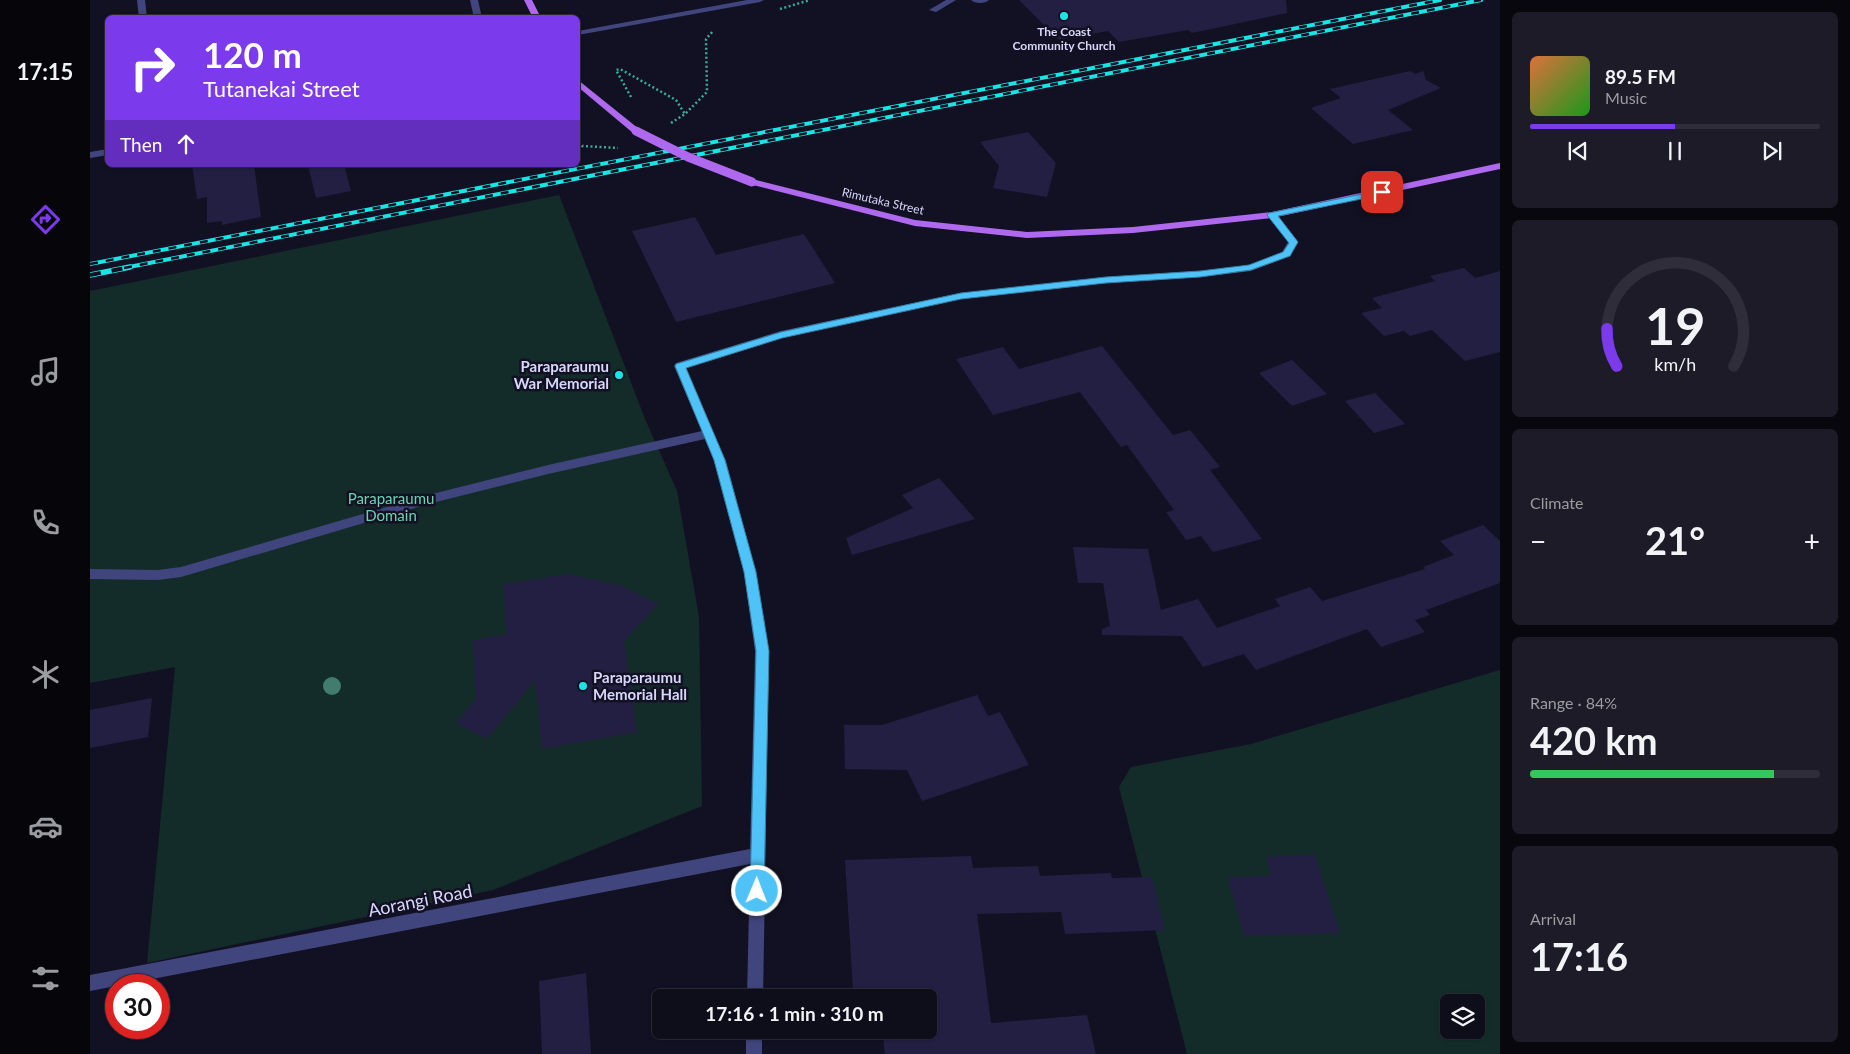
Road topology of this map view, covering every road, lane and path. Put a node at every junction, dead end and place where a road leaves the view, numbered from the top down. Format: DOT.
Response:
graph roads {
  1 [pos="142,0"];
  2 [pos="474,0"];
  3 [pos="528,0"];
  4 [pos="760,0"];
  5 [pos="810,0"];
  6 [pos="952,0"];
  7 [pos="975,0"];
  8 [pos="985,0"];
  9 [pos="775,10"];
  10 [pos="933,10"];
  11 [pos="143,15"];
  12 [pos="477,15"];
  13 [pos="536,15"];
  14 [pos="716,28"];
  15 [pos="580,33"];
  16 [pos="580,85"];
  17 [pos="685,114"];
  18 [pos="669,124"];
  19 [pos="636,131"];
  20 [pos="580,144"];
  21 [pos="624,146"];
  22 [pos="105,152"];
  23 [pos="90,155"];
  24 [pos="1500,166"];
  25 [pos="1272,215"];
  26 [pos="709,434"];
  27 [pos="90,574"];
  28 [pos="758,855"];
  29 [pos="90,983"];
  30 [pos="755,989"];
  31 [pos="754,1039"];
  32 [pos="754,1054"];
  1 -- 11 [label="street"];
  2 -- 12 [label="street"];
  3 -- 13 [label="main road"];
  4 -- 15 [label="street"];
  5 -- 9 [label="path"];
  6 -- 10 [label="street"];
  7 -- 8 [label="street"];
  14 -- 17 [label="path"];
  16 -- 19 [label="main road, Rimutaka Street"];
  17 -- 18 [label="path"];
  17 -- 19 [label="path"];
  19 -- 25 [label="main road, Rimutaka Street, bridge"];
  20 -- 21 [label="path"];
  22 -- 23 [label="street"];
  24 -- 25 [label="main road, Rimutaka Street"];
  25 -- 26 [label="street"];
  26 -- 27 [label="street"];
  26 -- 28 [label="street"];
  28 -- 29 [label="street, Aorangi Road"];
  28 -- 30 [label="street"];
  31 -- 32 [label="street"];
}
